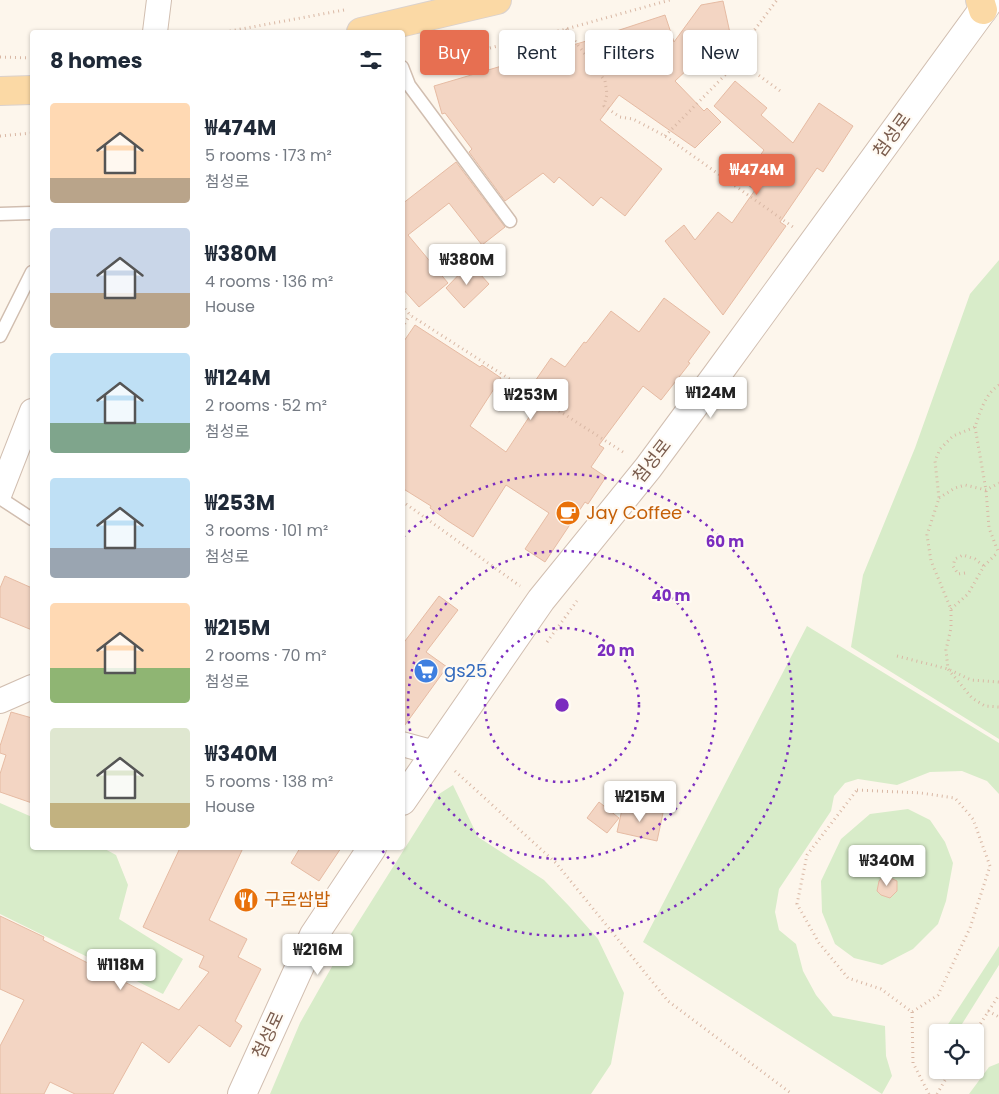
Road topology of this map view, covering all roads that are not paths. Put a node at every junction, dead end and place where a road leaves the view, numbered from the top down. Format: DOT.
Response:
graph roads {
  1 [pos="159,0"];
  2 [pos="497,0"];
  3 [pos="984,3"];
  4 [pos="372,27"];
  5 [pos="155,30"];
  6 [pos="405,74"];
  7 [pos="30,90"];
  8 [pos="0,91"];
  9 [pos="30,213"];
  10 [pos="0,214"];
  11 [pos="510,221"];
  12 [pos="30,276"];
  13 [pos="0,336"];
  14 [pos="30,416"];
  15 [pos="0,493"];
  16 [pos="0,498"];
  17 [pos="30,518"];
  18 [pos="30,688"];
  19 [pos="0,702"];
  20 [pos="405,745"];
  21 [pos="435,752"];
  22 [pos="405,797"];
  23 [pos="371,850"];
  24 [pos="242,1094"];
  1 -- 5 [label="street"];
  2 -- 4 [label="main road"];
  3 -- 21 [label="street, 첨성로"];
  6 -- 11 [label="lane"];
  7 -- 8 [label="main road"];
  9 -- 10 [label="lane"];
  12 -- 13 [label="lane"];
  14 -- 15 [label="street"];
  16 -- 17 [label="lane"];
  18 -- 19 [label="street"];
  20 -- 21 [label="street"];
  21 -- 22 [label="street, 첨성로"];
  23 -- 24 [label="street, 첨성로"];
}
